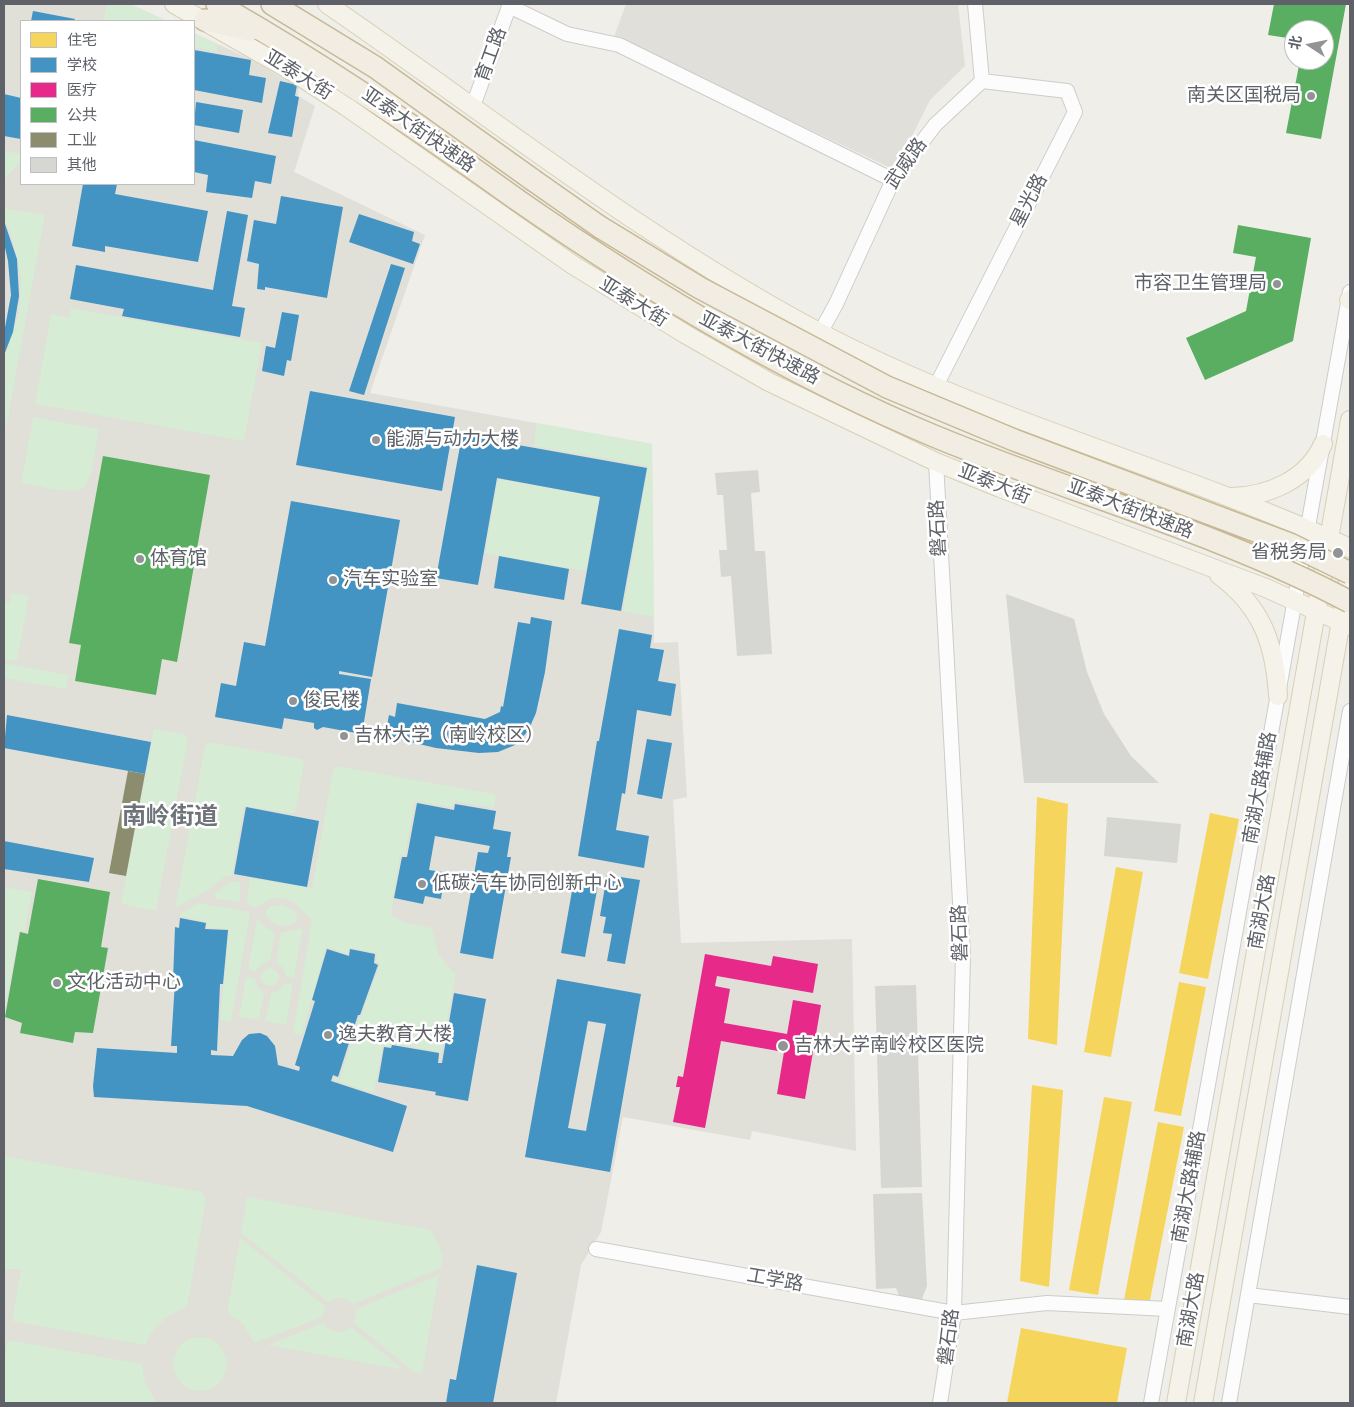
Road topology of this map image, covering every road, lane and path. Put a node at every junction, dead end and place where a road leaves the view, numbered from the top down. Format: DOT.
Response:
graph roads {
  1 [pos="174,4"];
  2 [pos="272,4"];
  3 [pos="327,4"];
  4 [pos="975,4"];
  5 [pos="510,5"];
  6 [pos="211,12"];
  7 [pos="982,81"];
  8 [pos="473,106"];
  9 [pos="893,180"];
  10 [pos="1350,297"];
  11 [pos="820,333"];
  12 [pos="936,386"];
  13 [pos="1350,420"];
  14 [pos="1323,444"];
  15 [pos="936,462"];
  16 [pos="1226,497"];
  17 [pos="1308,529"];
  18 [pos="1329,538"];
  19 [pos="1350,548"];
  20 [pos="1203,563"];
  21 [pos="1350,572"];
  22 [pos="1295,600"];
  23 [pos="1350,602"];
  24 [pos="1316,610"];
  25 [pos="1346,624"];
  26 [pos="1278,696"];
  27 [pos="1350,711"];
  28 [pos="596,1249"];
  29 [pos="1248,1295"];
  30 [pos="1350,1307"];
  31 [pos="1168,1308"];
  32 [pos="954,1313"];
  33 [pos="940,1403"];
  34 [pos="1151,1403"];
  35 [pos="1176,1403"];
  36 [pos="1203,1403"];
  37 [pos="1229,1403"];
  1 -- 6 [label="main road, 亚泰大街"];
  2 -- 21 [label="highway, 亚泰大街快速路, bridge"];
  3 -- 8 [label="main road"];
  4 -- 7 [label="street"];
  5 -- 8 [label="street, 育工路"];
  5 -- 9 [label="street"];
  6 -- 15 [label="main road, 亚泰大街"];
  6 -- 23 [label="highway, 亚泰大街快速路, bridge"];
  7 -- 9 [label="street, 武威路"];
  7 -- 12 [label="street, 星光路"];
  8 -- 11 [label="main road"];
  9 -- 11 [label="street, 武威路"];
  10 -- 14 [label="street, 南湖大路辅路"];
  11 -- 12 [label="main road"];
  12 -- 16 [label="main road"];
  13 -- 18 [label="main road, 南湖大路"];
  14 -- 16 [label="main road"];
  14 -- 17 [label="street, 南湖大路辅路"];
  15 -- 20 [label="main road, 亚泰大街"];
  15 -- 32 [label="street, 磐石路"];
  16 -- 17 [label="main road"];
  17 -- 18 [label="main road"];
  17 -- 22 [label="street, 南湖大路辅路"];
  18 -- 19 [label="main road"];
  18 -- 24 [label="main road, 南湖大路"];
  20 -- 22 [label="main road, 亚泰大街"];
  20 -- 26 [label="main road"];
  21 -- 25 [label="main road, 南湖大路"];
  22 -- 24 [label="main road, 亚泰大街"];
  22 -- 26 [label="street, 南湖大路辅路"];
  24 -- 25 [label="main road, 亚泰大街"];
  24 -- 35 [label="main road, 南湖大路"];
  25 -- 36 [label="main road, 南湖大路"];
  26 -- 31 [label="street, 南湖大路辅路"];
  27 -- 29 [label="street"];
  28 -- 32 [label="street, 工学路"];
  29 -- 30 [label="street"];
  29 -- 37 [label="street"];
  31 -- 32 [label="street, 工学路"];
  31 -- 34 [label="street, 南湖大路辅路"];
  32 -- 33 [label="street, 磐石路"];
}
